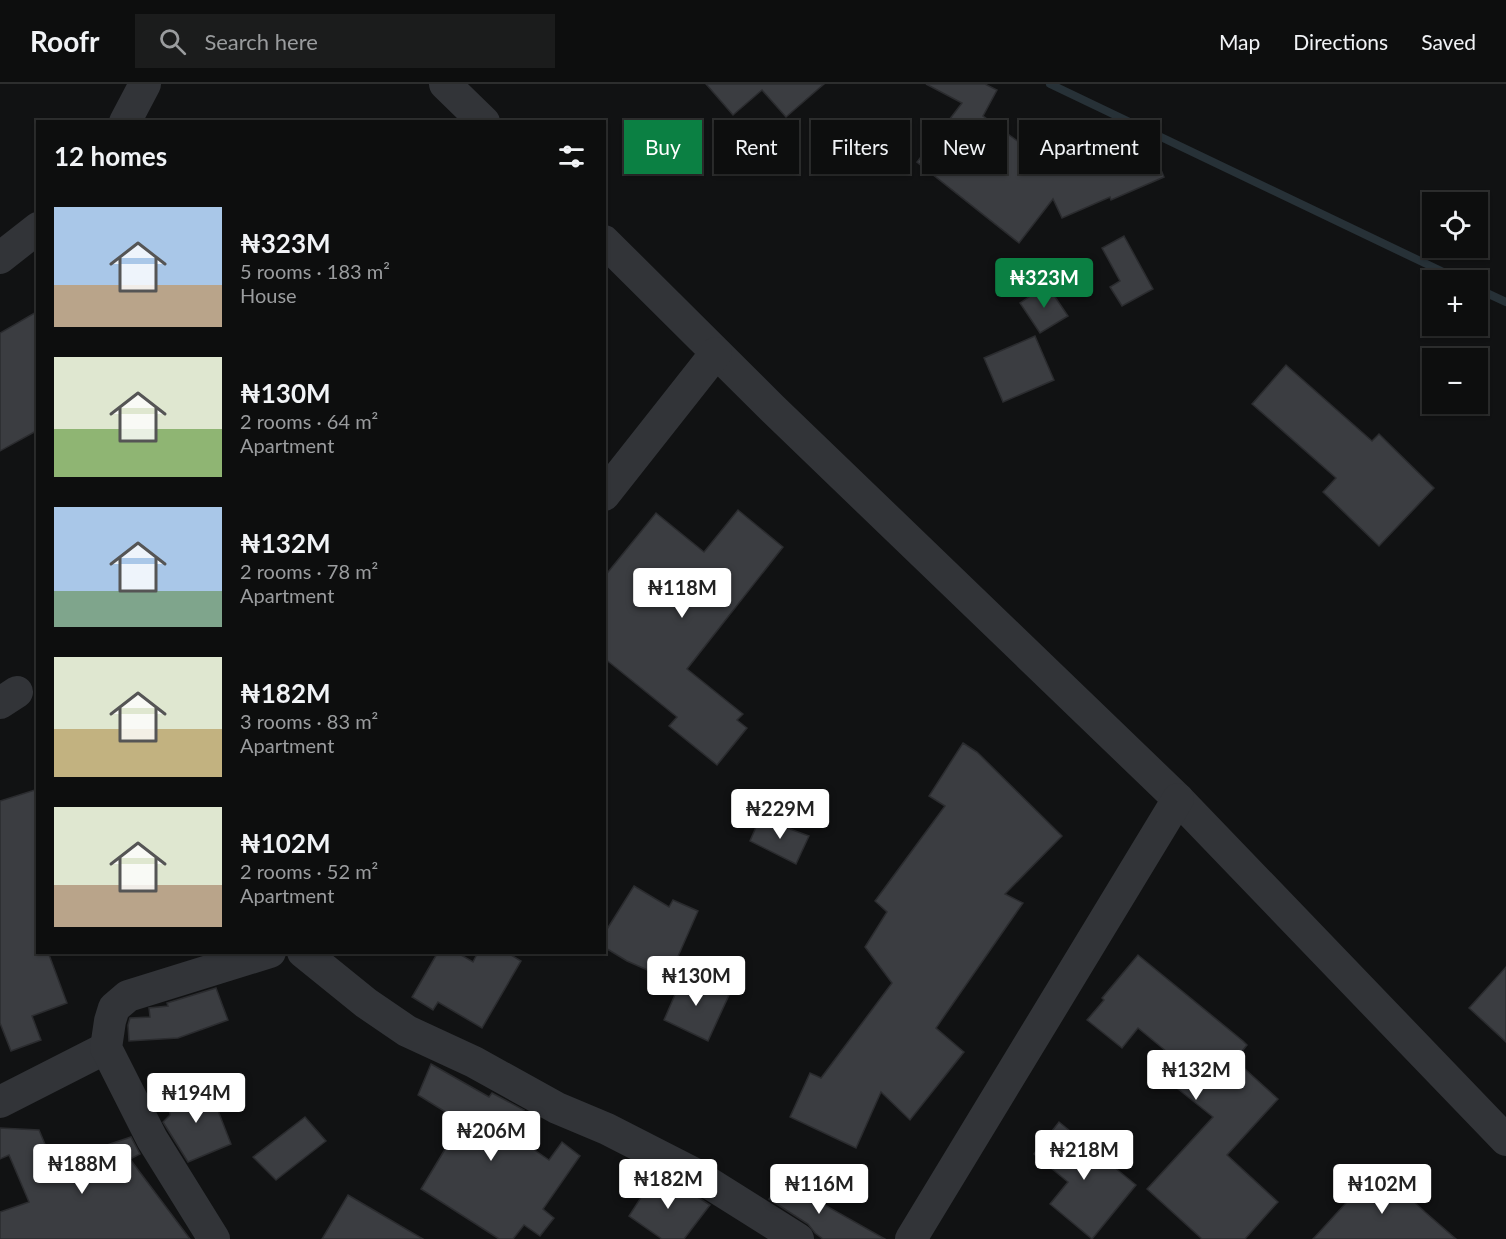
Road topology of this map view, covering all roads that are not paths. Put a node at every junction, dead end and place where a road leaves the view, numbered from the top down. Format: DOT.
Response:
graph roads {
  1 [pos="145,84"];
  2 [pos="446,84"];
  3 [pos="126,120"];
  4 [pos="482,120"];
  5 [pos="36,230"];
  6 [pos="606,244"];
  7 [pos="0,258"];
  8 [pos="716,353"];
  9 [pos="606,492"];
  10 [pos="1178,799"];
  11 [pos="264,954"];
  12 [pos="305,954"];
  13 [pos="106,1048"];
  14 [pos="0,1102"];
  15 [pos="1506,1140"];
  16 [pos="214,1239"];
  17 [pos="798,1239"];
  18 [pos="911,1239"];
  1 -- 3 [label="street"];
  2 -- 4 [label="street"];
  5 -- 7 [label="street"];
  6 -- 8 [label="street"];
  8 -- 9 [label="street"];
  8 -- 10 [label="street"];
  10 -- 15 [label="street"];
  10 -- 18 [label="street"];
  11 -- 13 [label="street"];
  12 -- 17 [label="street"];
  13 -- 14 [label="street"];
  13 -- 16 [label="street"];
}
